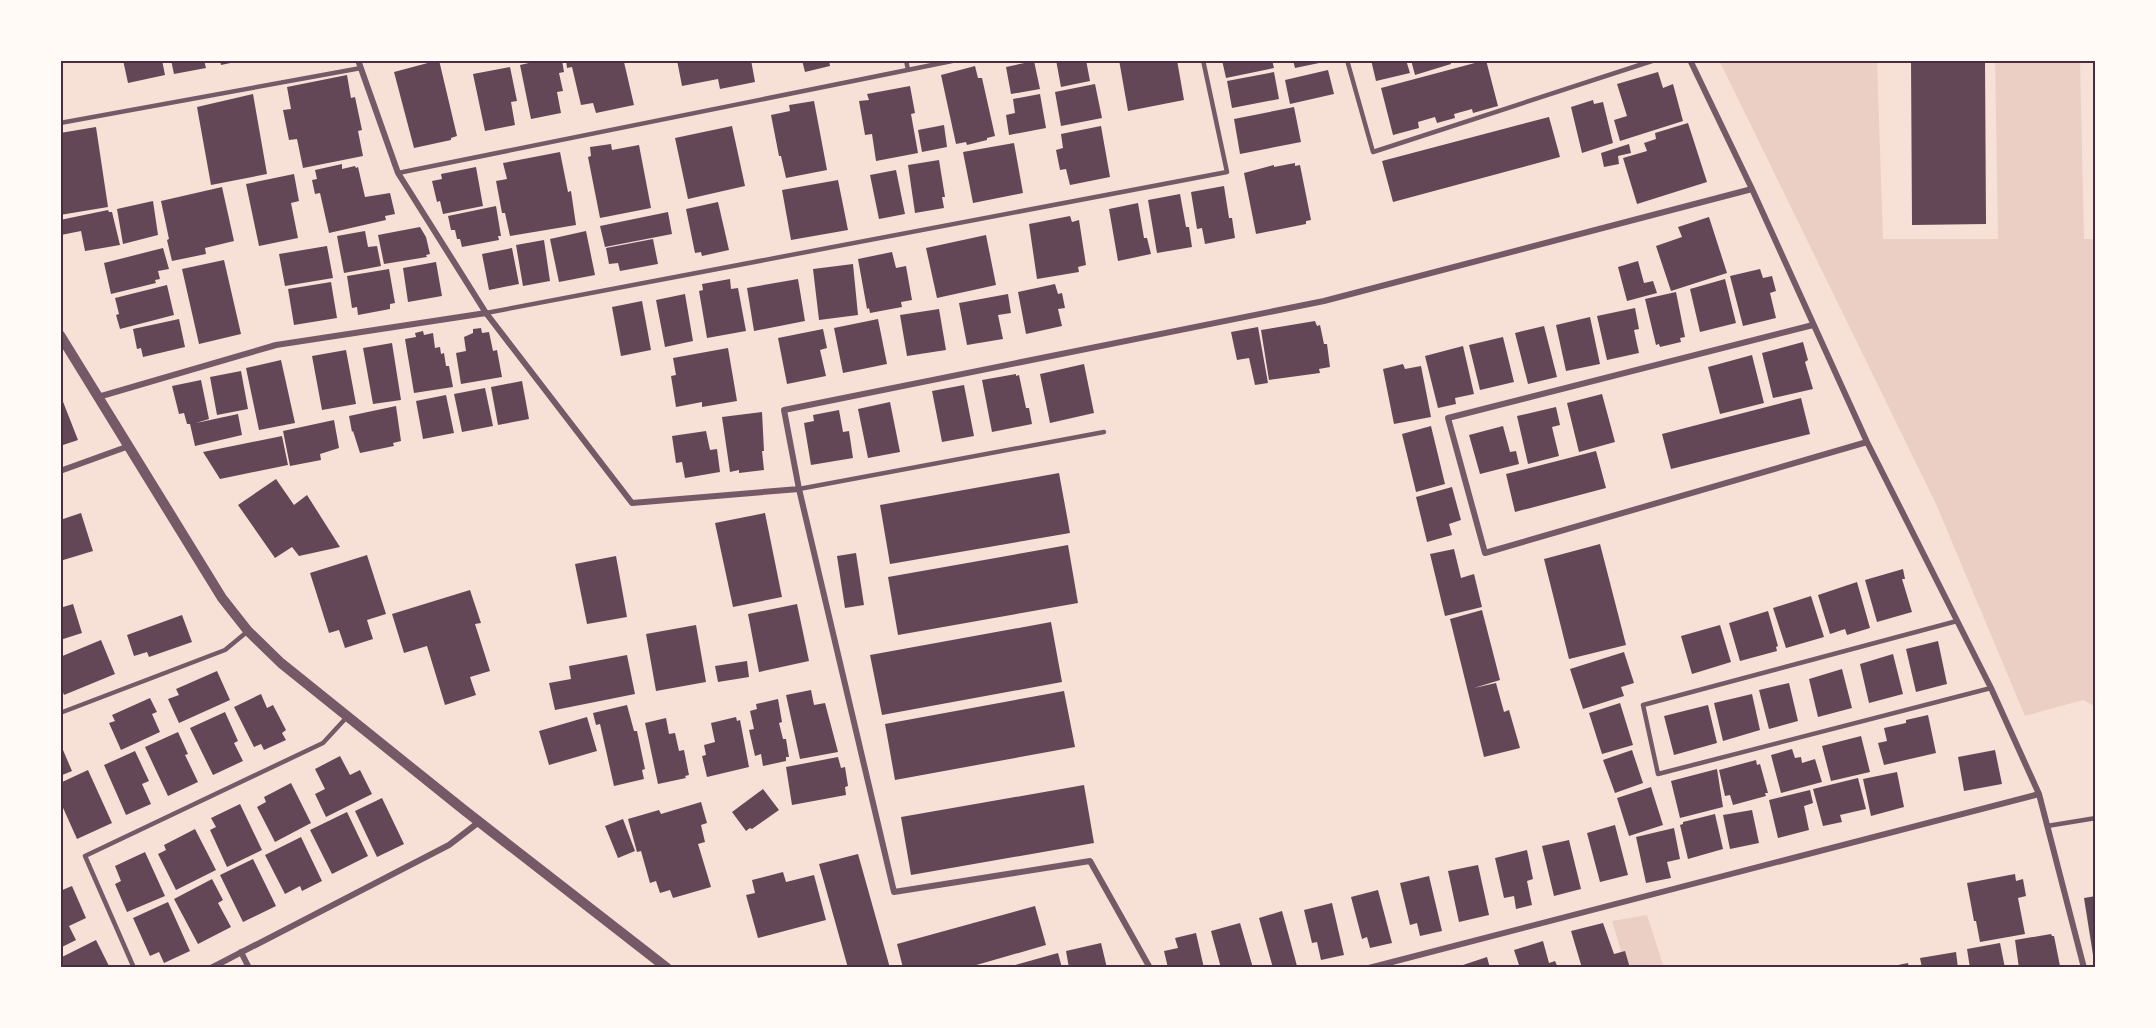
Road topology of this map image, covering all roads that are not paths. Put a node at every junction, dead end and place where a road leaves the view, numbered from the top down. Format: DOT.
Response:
graph roads {
  1 [pos="358,60"];
  2 [pos="906,60"];
  3 [pos="957,60"];
  4 [pos="1203,60"];
  5 [pos="1347,60"];
  6 [pos="1655,60"];
  7 [pos="1690,60"];
  8 [pos="361,68"];
  9 [pos="908,70"];
  10 [pos="60,123"];
  11 [pos="398,173"];
  12 [pos="1752,189"];
  13 [pos="486,313"];
  14 [pos="1813,326"];
  15 [pos="60,335"];
  16 [pos="98,397"];
  17 [pos="1104,432"];
  18 [pos="1867,442"];
  19 [pos="129,446"];
  20 [pos="60,471"];
  21 [pos="799,489"];
  22 [pos="1957,621"];
  23 [pos="248,631"];
  24 [pos="1991,688"];
  25 [pos="60,713"];
  26 [pos="346,718"];
  27 [pos="2039,794"];
  28 [pos="2096,818"];
  29 [pos="479,822"];
  30 [pos="2047,826"];
  31 [pos="242,952"];
  32 [pos="134,968"];
  33 [pos="211,968"];
  34 [pos="249,968"];
  35 [pos="667,968"];
  36 [pos="1150,968"];
  37 [pos="1369,968"];
  38 [pos="2084,968"];
  1 -- 8 [label="street"];
  2 -- 9 [label="lane"];
  3 -- 9 [label="lane"];
  4 -- 13 [label="lane"];
  5 -- 6 [label="lane"];
  7 -- 12 [label="street"];
  8 -- 10 [label="lane"];
  8 -- 11 [label="street"];
  9 -- 11 [label="lane"];
  11 -- 13 [label="street"];
  12 -- 14 [label="street"];
  12 -- 21 [label="street"];
  13 -- 16 [label="street"];
  13 -- 21 [label="street"];
  14 -- 18 [label="street"];
  14 -- 18 [label="street"];
  15 -- 16 [label="street"];
  16 -- 19 [label="street"];
  17 -- 21 [label="lane"];
  18 -- 22 [label="street"];
  19 -- 20 [label="street"];
  19 -- 23 [label="street"];
  21 -- 36 [label="street"];
  22 -- 24 [label="street"];
  22 -- 24 [label="lane"];
  23 -- 25 [label="lane"];
  23 -- 26 [label="street"];
  24 -- 27 [label="street"];
  26 -- 29 [label="street"];
  26 -- 32 [label="lane"];
  27 -- 30 [label="street"];
  27 -- 37 [label="street"];
  28 -- 30 [label="lane"];
  29 -- 31 [label="street"];
  29 -- 35 [label="street"];
  30 -- 38 [label="street"];
  31 -- 33 [label="street"];
  31 -- 34 [label="street"];
}
